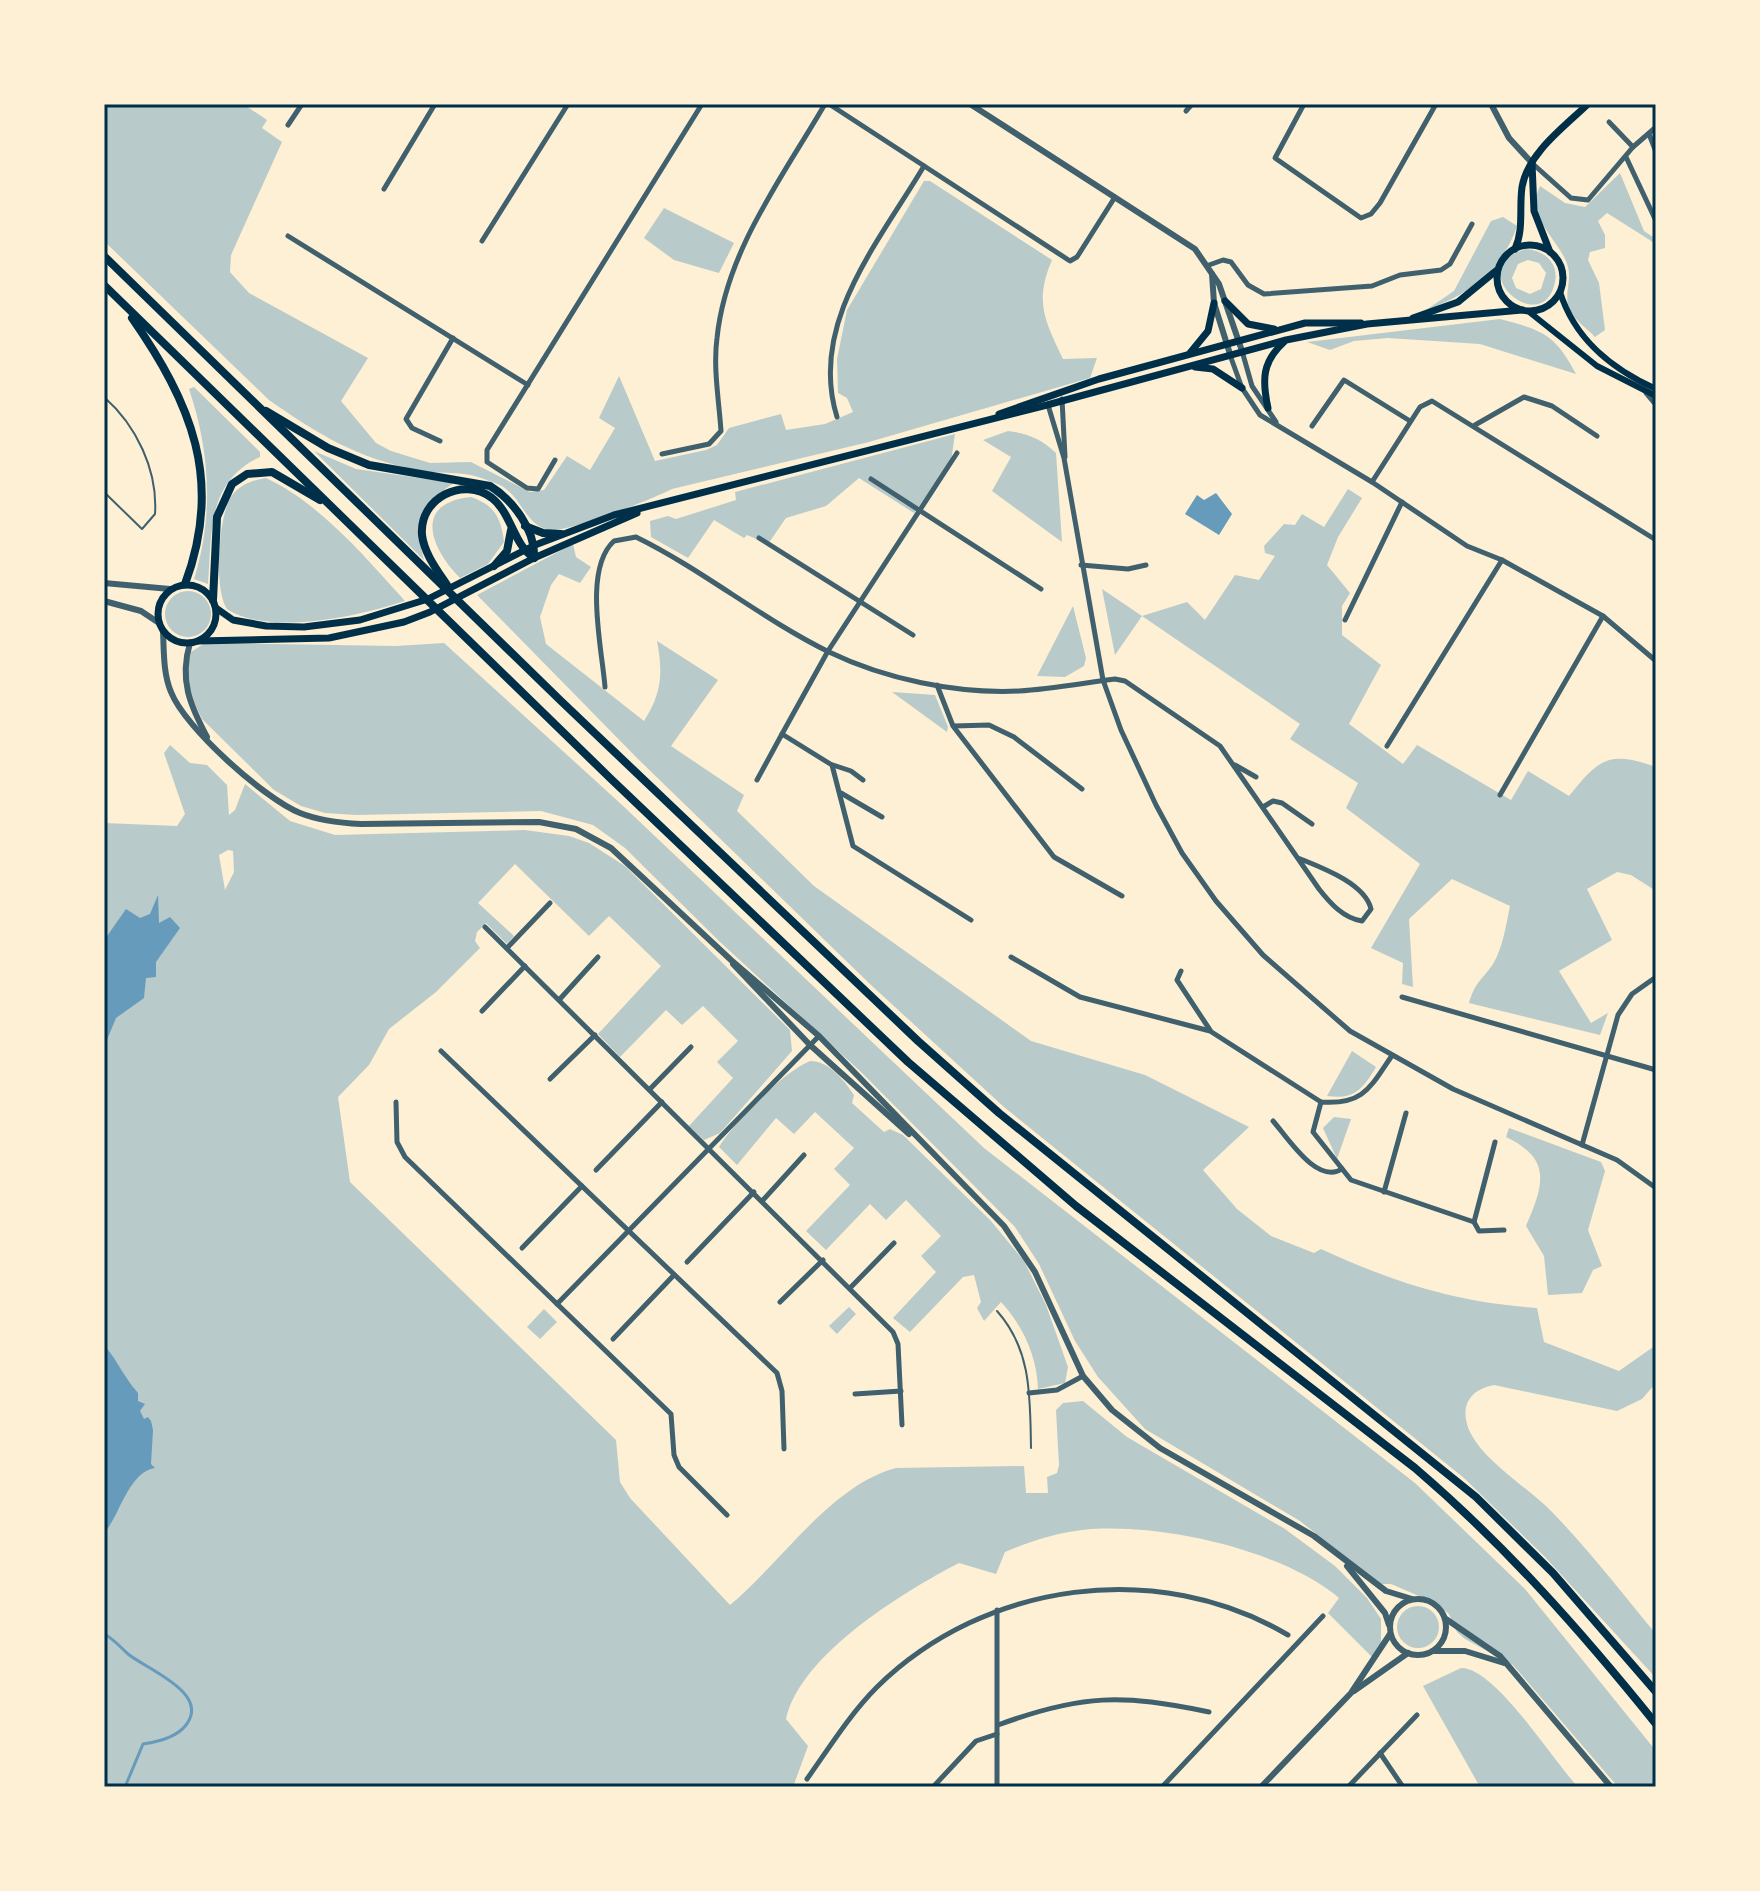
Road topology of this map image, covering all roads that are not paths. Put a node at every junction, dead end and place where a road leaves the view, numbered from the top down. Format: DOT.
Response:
graph roads {
  1 [pos="302,104"];
  2 [pos="435,104"];
  3 [pos="568,104"];
  4 [pos="702,104"];
  5 [pos="827,104"];
  6 [pos="970,104"];
  7 [pos="1192,104"];
  8 [pos="1304,104"];
  9 [pos="1436,104"];
  10 [pos="1491,104"];
  11 [pos="1588,104"];
  12 [pos="1186,111"];
  13 [pos="1609,122"];
  14 [pos="288,125"];
  15 [pos="1656,127"];
  16 [pos="1649,134"];
  17 [pos="1633,147"];
  18 [pos="1656,152"];
  19 [pos="1626,157"];
  20 [pos="1532,163"];
  21 [pos="924,166"];
  22 [pos="384,189"];
  23 [pos="1116,196"];
  24 [pos="1656,221"];
  25 [pos="1472,224"];
  26 [pos="288,236"];
  27 [pos="482,241"];
  28 [pos="1515,249"];
  29 [pos="1550,252"];
  30 [pos="104,256"];
  31 [pos="1210,268"];
  32 [pos="1499,268"];
  33 [pos="104,285"];
  34 [pos="1560,292"];
  35 [pos="120,301"];
  36 [pos="1225,301"];
  37 [pos="1214,303"];
  38 [pos="1525,311"];
  39 [pos="1403,321"];
  40 [pos="1367,324"];
  41 [pos="1280,329"];
  42 [pos="453,338"];
  43 [pos="1286,340"];
  44 [pos="1239,341"];
  45 [pos="1227,344"];
  46 [pos="1242,351"];
  47 [pos="1230,354"];
  48 [pos="1185,356"];
  49 [pos="1181,367"];
  50 [pos="528,385"];
  51 [pos="1242,388"];
  52 [pos="1656,389"];
  53 [pos="1059,391"];
  54 [pos="1645,392"];
  55 [pos="1045,396"];
  56 [pos="1656,396"];
  57 [pos="104,397"];
  58 [pos="1063,401"];
  59 [pos="251,402"];
  60 [pos="1047,405"];
  61 [pos="1656,405"];
  62 [pos="1268,408"];
  63 [pos="837,417"];
  64 [pos="993,417"];
  65 [pos="1410,421"];
  66 [pos="1277,423"];
  67 [pos="1312,426"];
  68 [pos="1474,426"];
  69 [pos="1597,436"];
  70 [pos="440,441"];
  71 [pos="957,453"];
  72 [pos="662,454"];
  73 [pos="1064,458"];
  74 [pos="555,460"];
  75 [pos="871,479"];
  76 [pos="1372,482"];
  77 [pos="104,492"];
  78 [pos="1402,502"];
  79 [pos="647,508"];
  80 [pos="920,511"];
  81 [pos="341,514"];
  82 [pos="511,525"];
  83 [pos="525,525"];
  84 [pos="561,534"];
  85 [pos="759,538"];
  86 [pos="1656,540"];
  87 [pos="535,545"];
  88 [pos="523,551"];
  89 [pos="534,558"];
  90 [pos="1502,560"];
  91 [pos="1081,565"];
  92 [pos="1146,565"];
  93 [pos="494,566"];
  94 [pos="441,581"];
  95 [pos="104,583"];
  96 [pos="185,584"];
  97 [pos="170,589"];
  98 [pos="1041,589"];
  99 [pos="104,601"];
  100 [pos="861,603"];
  101 [pos="214,604"];
  102 [pos="1603,616"];
  103 [pos="1345,620"];
  104 [pos="159,623"];
  105 [pos="163,631"];
  106 [pos="913,635"];
  107 [pos="194,642"];
  108 [pos="828,651"];
  109 [pos="1656,661"];
  110 [pos="1103,680"];
  111 [pos="937,685"];
  112 [pos="605,687"];
  113 [pos="953,726"];
  114 [pos="782,734"];
  115 [pos="211,742"];
  116 [pos="1387,746"];
  117 [pos="1231,762"];
  118 [pos="832,765"];
  119 [pos="1256,777"];
  120 [pos="757,780"];
  121 [pos="863,780"];
  122 [pos="1082,789"];
  123 [pos="840,792"];
  124 [pos="1500,795"];
  125 [pos="1263,807"];
  126 [pos="882,817"];
  127 [pos="1312,824"];
  128 [pos="1298,858"];
  129 [pos="1122,896"];
  130 [pos="550,903"];
  131 [pos="971,920"];
  132 [pos="485,927"];
  133 [pos="507,948"];
  134 [pos="598,957"];
  135 [pos="1011,957"];
  136 [pos="731,960"];
  137 [pos="525,966"];
  138 [pos="1181,971"];
  139 [pos="1656,977"];
  140 [pos="1402,997"];
  141 [pos="559,1000"];
  142 [pos="482,1011"];
  143 [pos="1210,1031"];
  144 [pos="595,1035"];
  145 [pos="819,1036"];
  146 [pos="810,1045"];
  147 [pos="691,1047"];
  148 [pos="441,1051"];
  149 [pos="1606,1053"];
  150 [pos="1391,1057"];
  151 [pos="1656,1070"];
  152 [pos="550,1079"];
  153 [pos="650,1089"];
  154 [pos="396,1102"];
  155 [pos="662,1102"];
  156 [pos="1321,1102"];
  157 [pos="1406,1113"];
  158 [pos="1273,1121"];
  159 [pos="916,1138"];
  160 [pos="1495,1142"];
  161 [pos="1582,1145"];
  162 [pos="709,1148"];
  163 [pos="804,1155"];
  164 [pos="1342,1169"];
  165 [pos="596,1170"];
  166 [pos="582,1186"];
  167 [pos="1656,1188"];
  168 [pos="754,1192"];
  169 [pos="1384,1192"];
  170 [pos="763,1200"];
  171 [pos="1474,1222"];
  172 [pos="628,1230"];
  173 [pos="1504,1230"];
  174 [pos="894,1243"];
  175 [pos="522,1248"];
  176 [pos="823,1260"];
  177 [pos="687,1262"];
  178 [pos="674,1275"];
  179 [pos="851,1287"];
  180 [pos="780,1302"];
  181 [pos="557,1304"];
  182 [pos="997,1311"];
  183 [pos="613,1339"];
  184 [pos="1083,1376"];
  185 [pos="901,1391"];
  186 [pos="1029,1393"];
  187 [pos="855,1394"];
  188 [pos="902,1425"];
  189 [pos="1031,1448"];
  190 [pos="784,1449"];
  191 [pos="727,1515"];
  192 [pos="1346,1563"];
  193 [pos="1412,1599"];
  194 [pos="997,1610"];
  195 [pos="1323,1616"];
  196 [pos="1446,1619"];
  197 [pos="1390,1631"];
  198 [pos="1288,1635"];
  199 [pos="1433,1651"];
  200 [pos="1408,1653"];
  201 [pos="1504,1663"];
  202 [pos="1656,1692"];
  203 [pos="1351,1693"];
  204 [pos="1209,1712"];
  205 [pos="1417,1715"];
  206 [pos="1656,1724"];
  207 [pos="998,1725"];
  208 [pos="997,1734"];
  209 [pos="1380,1753"];
  210 [pos="807,1779"];
  211 [pos="933,1787"];
  212 [pos="997,1787"];
  213 [pos="1162,1787"];
  214 [pos="1261,1787"];
  215 [pos="1348,1787"];
  216 [pos="1403,1787"];
  217 [pos="1611,1787"];
  1 -- 14 [label="street"];
  2 -- 22 [label="street"];
  3 -- 27 [label="street"];
  4 -- 50 [label="street"];
  5 -- 21 [label="street"];
  5 -- 72 [label="street"];
  6 -- 23 [label="street"];
  7 -- 12 [label="street"];
  8 -- 9 [label="street"];
  10 -- 20 [label="street"];
  11 -- 20 [label="main road"];
  13 -- 17 [label="street"];
  15 -- 16 [label="street"];
  16 -- 17 [label="street"];
  16 -- 18 [label="street"];
  17 -- 19 [label="street"];
  19 -- 20 [label="street"];
  19 -- 24 [label="street"];
  20 -- 28 [label="main road"];
  20 -- 29 [label="main road"];
  21 -- 23 [label="street"];
  21 -- 63 [label="street"];
  23 -- 31 [label="street"];
  25 -- 31 [label="street"];
  26 -- 42 [label="street"];
  28 -- 29 [label="main road"];
  28 -- 32 [label="main road"];
  29 -- 34 [label="main road"];
  30 -- 59 [label="highway"];
  31 -- 36 [label="street"];
  31 -- 37 [label="street"];
  32 -- 38 [label="main road"];
  32 -- 39 [label="main road"];
  33 -- 35 [label="highway"];
  34 -- 38 [label="main road"];
  34 -- 52 [label="main road"];
  35 -- 81 [label="highway"];
  35 -- 96 [label="highway"];
  36 -- 41 [label="main road"];
  36 -- 44 [label="street"];
  37 -- 45 [label="street"];
  37 -- 48 [label="main road"];
  38 -- 39 [label="main road"];
  38 -- 54 [label="main road"];
  39 -- 40 [label="main road"];
  40 -- 41 [label="main road"];
  40 -- 43 [label="main road"];
  41 -- 44 [label="main road"];
  42 -- 50 [label="street"];
  42 -- 70 [label="street"];
  43 -- 46 [label="main road"];
  43 -- 62 [label="main road"];
  44 -- 45 [label="main road"];
  44 -- 46 [label="street"];
  45 -- 47 [label="street"];
  45 -- 48 [label="main road"];
  46 -- 47 [label="main road"];
  46 -- 62 [label="street"];
  47 -- 49 [label="main road"];
  47 -- 51 [label="street"];
  48 -- 53 [label="main road"];
  49 -- 51 [label="main road"];
  49 -- 58 [label="main road"];
  50 -- 74 [label="street"];
  51 -- 66 [label="street"];
  53 -- 55 [label="main road"];
  53 -- 58 [label="street"];
  54 -- 56 [label="main road"];
  54 -- 61 [label="street"];
  55 -- 60 [label="street"];
  55 -- 64 [label="main road"];
  57 -- 77 [label="lane"];
  58 -- 60 [label="main road"];
  58 -- 73 [label="street"];
  59 -- 83 [label="highway"];
  59 -- 94 [label="highway"];
  60 -- 64 [label="main road"];
  60 -- 73 [label="street"];
  62 -- 66 [label="street"];
  64 -- 79 [label="main road"];
  65 -- 67 [label="street"];
  65 -- 68 [label="street"];
  65 -- 76 [label="street"];
  66 -- 76 [label="street"];
  68 -- 69 [label="street"];
  68 -- 86 [label="street"];
  71 -- 80 [label="street"];
  73 -- 91 [label="street"];
  75 -- 80 [label="street"];
  76 -- 78 [label="street"];
  78 -- 90 [label="street"];
  78 -- 103 [label="street"];
  79 -- 84 [label="main road"];
  79 -- 89 [label="main road"];
  80 -- 98 [label="street"];
  80 -- 100 [label="street"];
  81 -- 101 [label="highway"];
  81 -- 206 [label="highway"];
  82 -- 88 [label="highway"];
  82 -- 93 [label="highway"];
  82 -- 94 [label="highway"];
  83 -- 84 [label="highway"];
  83 -- 87 [label="highway"];
  84 -- 87 [label="main road"];
  85 -- 100 [label="street"];
  87 -- 88 [label="main road"];
  87 -- 89 [label="highway"];
  88 -- 89 [label="highway"];
  88 -- 93 [label="main road"];
  89 -- 107 [label="main road"];
  90 -- 102 [label="street"];
  90 -- 116 [label="street"];
  91 -- 92 [label="street"];
  91 -- 110 [label="street"];
  93 -- 101 [label="main road"];
  94 -- 202 [label="highway"];
  95 -- 97 [label="street"];
  96 -- 97 [label="main road"];
  96 -- 101 [label="main road"];
  97 -- 104 [label="main road"];
  99 -- 104 [label="street"];
  100 -- 106 [label="street"];
  100 -- 108 [label="street"];
  101 -- 107 [label="main road"];
  102 -- 109 [label="street"];
  102 -- 124 [label="street"];
  104 -- 105 [label="main road"];
  105 -- 107 [label="main road"];
  105 -- 115 [label="street"];
  107 -- 115 [label="street"];
  108 -- 111 [label="street"];
  108 -- 112 [label="street"];
  108 -- 114 [label="street"];
  110 -- 111 [label="street"];
  110 -- 117 [label="street"];
  110 -- 150 [label="street"];
  111 -- 113 [label="street"];
  113 -- 122 [label="street"];
  113 -- 129 [label="street"];
  114 -- 118 [label="street"];
  114 -- 120 [label="street"];
  115 -- 136 [label="street"];
  117 -- 119 [label="street"];
  117 -- 125 [label="street"];
  118 -- 121 [label="street"];
  118 -- 123 [label="street"];
  123 -- 126 [label="street"];
  123 -- 131 [label="street"];
  125 -- 127 [label="street"];
  125 -- 128 [label="street"];
  128 -- 128 [label="street"];
  130 -- 133 [label="street"];
  132 -- 133 [label="street"];
  133 -- 137 [label="street"];
  134 -- 141 [label="street"];
  135 -- 143 [label="street"];
  136 -- 145 [label="street"];
  136 -- 146 [label="street"];
  137 -- 141 [label="street"];
  137 -- 142 [label="street"];
  138 -- 143 [label="street"];
  139 -- 149 [label="street"];
  140 -- 149 [label="street"];
  141 -- 144 [label="street"];
  143 -- 156 [label="street"];
  144 -- 152 [label="street"];
  144 -- 153 [label="street"];
  145 -- 146 [label="street"];
  145 -- 159 [label="street"];
  146 -- 159 [label="street"];
  146 -- 162 [label="street"];
  147 -- 153 [label="street"];
  148 -- 166 [label="street"];
  149 -- 151 [label="street"];
  149 -- 161 [label="street"];
  150 -- 156 [label="street"];
  150 -- 161 [label="street"];
  153 -- 155 [label="street"];
  154 -- 181 [label="street"];
  155 -- 162 [label="street"];
  155 -- 165 [label="street"];
  156 -- 164 [label="street"];
  157 -- 169 [label="street"];
  158 -- 164 [label="street"];
  159 -- 184 [label="street"];
  160 -- 171 [label="street"];
  161 -- 167 [label="street"];
  162 -- 168 [label="street"];
  162 -- 172 [label="street"];
  163 -- 170 [label="street"];
  164 -- 169 [label="street"];
  166 -- 172 [label="street"];
  166 -- 175 [label="street"];
  168 -- 170 [label="street"];
  168 -- 177 [label="street"];
  169 -- 171 [label="street"];
  170 -- 176 [label="street"];
  171 -- 173 [label="street"];
  172 -- 178 [label="street"];
  172 -- 181 [label="street"];
  174 -- 179 [label="street"];
  176 -- 179 [label="street"];
  176 -- 180 [label="street"];
  178 -- 183 [label="street"];
  178 -- 190 [label="street"];
  179 -- 185 [label="street"];
  181 -- 191 [label="street"];
  182 -- 186 [label="lane"];
  184 -- 186 [label="street"];
  184 -- 192 [label="street"];
  185 -- 187 [label="street"];
  185 -- 188 [label="street"];
  186 -- 189 [label="lane"];
  192 -- 193 [label="street"];
  192 -- 197 [label="street"];
  193 -- 196 [label="street"];
  193 -- 197 [label="street"];
  194 -- 198 [label="street"];
  194 -- 207 [label="street"];
  194 -- 210 [label="street"];
  195 -- 213 [label="street"];
  196 -- 199 [label="street"];
  196 -- 201 [label="street"];
  197 -- 200 [label="street"];
  197 -- 203 [label="street"];
  199 -- 200 [label="street"];
  199 -- 201 [label="street"];
  200 -- 203 [label="street"];
  201 -- 217 [label="street"];
  203 -- 214 [label="street"];
  204 -- 207 [label="street"];
  205 -- 209 [label="street"];
  207 -- 208 [label="street"];
  208 -- 211 [label="street"];
  208 -- 212 [label="street"];
  209 -- 215 [label="street"];
  209 -- 216 [label="street"];
}
